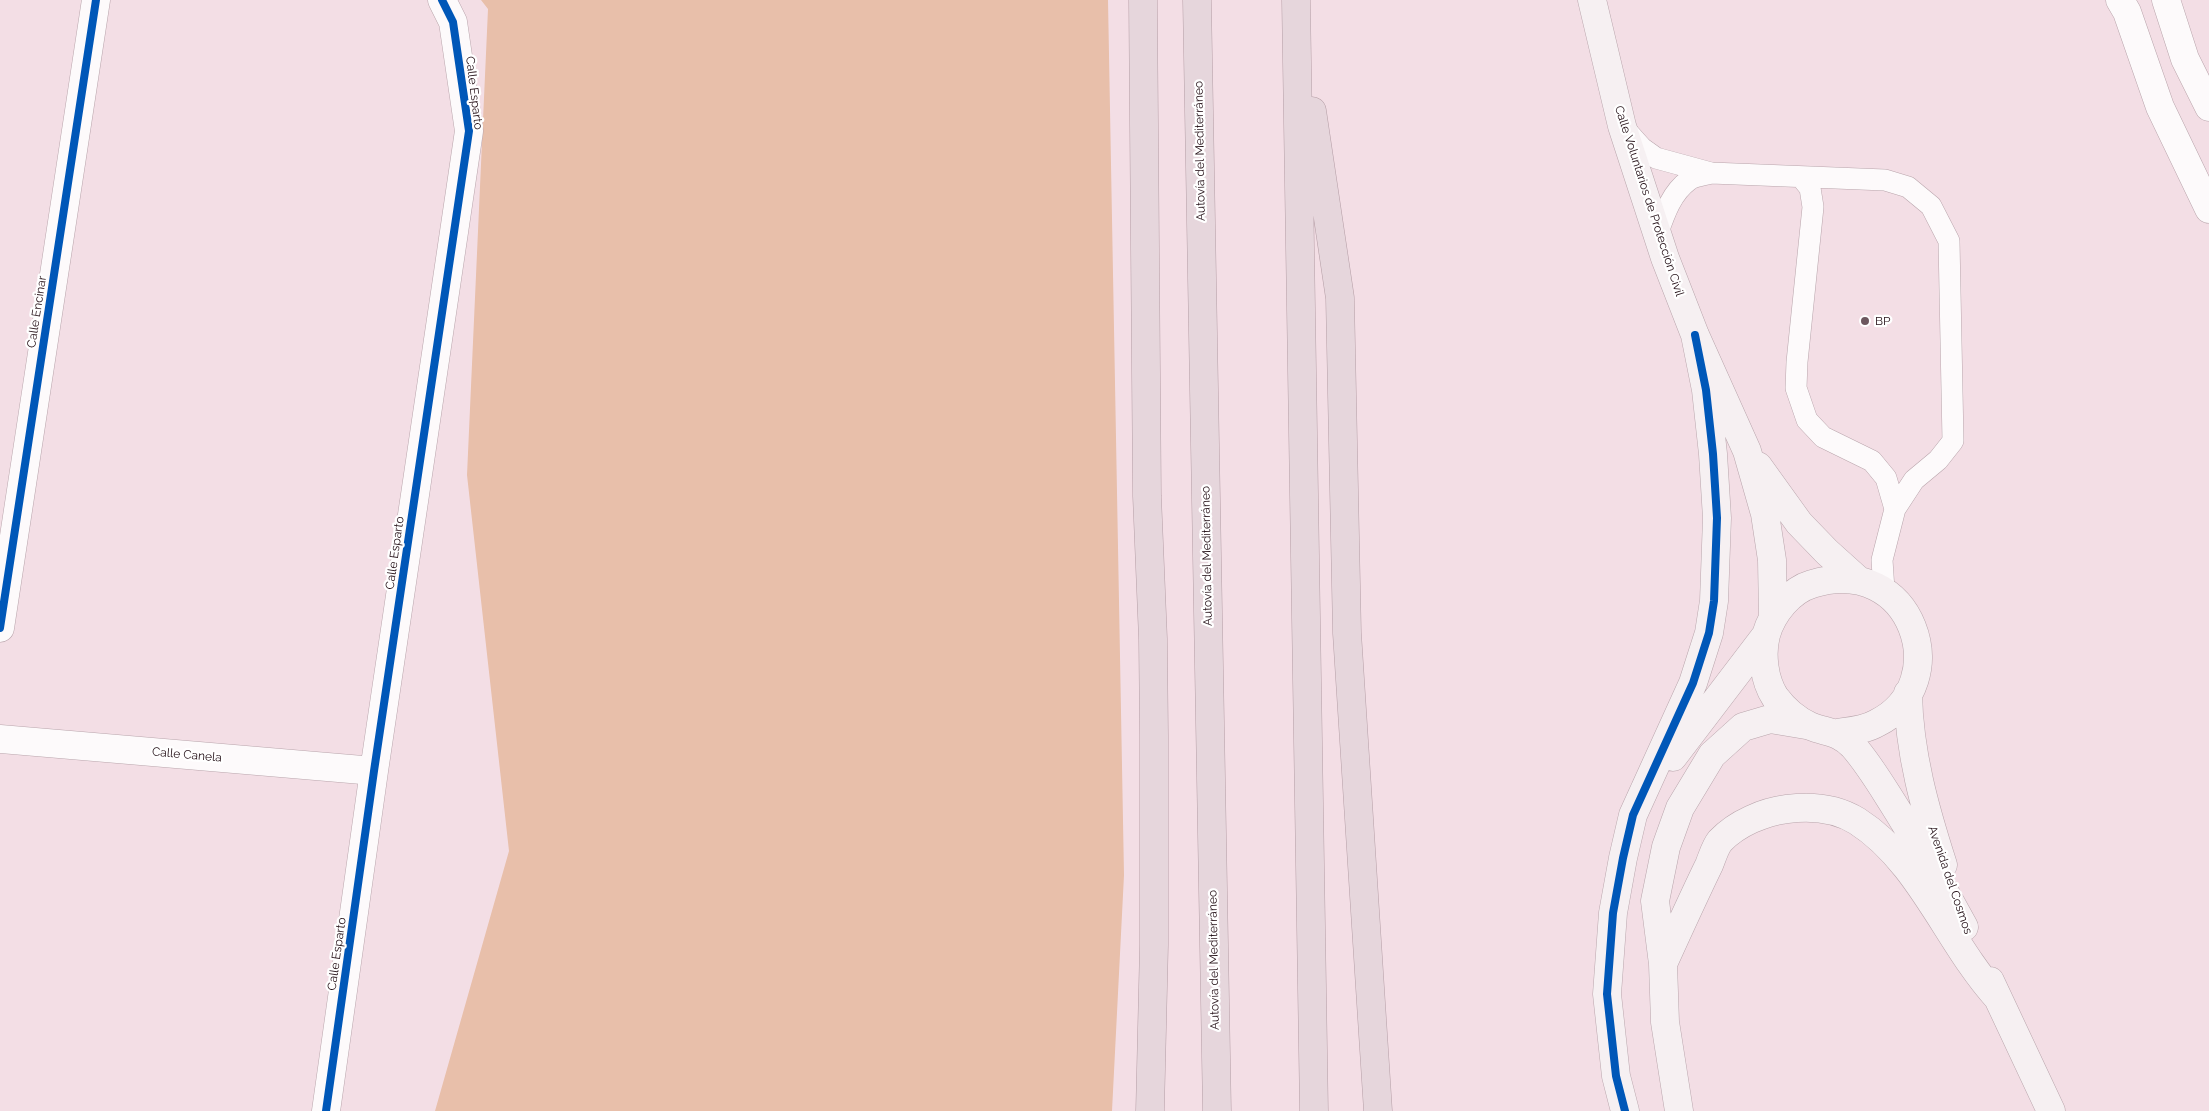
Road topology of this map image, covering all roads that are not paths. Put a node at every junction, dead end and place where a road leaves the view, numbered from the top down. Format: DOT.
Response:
graph roads {
  1 [pos="96,0"];
  2 [pos="442,0"];
  3 [pos="1143,0"];
  4 [pos="1198,0"];
  5 [pos="1592,0"];
  6 [pos="2120,0"];
  7 [pos="2166,0"];
  8 [pos="1296,2"];
  9 [pos="2209,107"];
  10 [pos="1622,126"];
  11 [pos="1711,173"];
  12 [pos="1802,176"];
  13 [pos="2209,209"];
  14 [pos="1657,235"];
  15 [pos="1695,335"];
  16 [pos="1747,451"];
  17 [pos="1895,509"];
  18 [pos="1856,579"];
  19 [pos="1884,590"];
  20 [pos="1769,626"];
  21 [pos="0,628"];
  22 [pos="1908,693"];
  23 [pos="1808,725"];
  24 [pos="1837,733"];
  25 [pos="0,739"];
  26 [pos="374,771"];
  27 [pos="1651,779"];
  28 [pos="1964,927"];
  29 [pos="1663,964"];
  30 [pos="1998,997"];
  31 [pos="326,1111"];
  32 [pos="1150,1111"];
  33 [pos="1217,1111"];
  34 [pos="1314,1111"];
  35 [pos="1378,1111"];
  36 [pos="1625,1111"];
  37 [pos="1680,1111"];
  38 [pos="2052,1111"];
  1 -- 21 [label="street, Calle Encinar"];
  2 -- 26 [label="street, Calle Esparto"];
  3 -- 32 [label="highway"];
  4 -- 33 [label="highway, Autovía del Mediterráneo"];
  5 -- 10 [label="street, Calle Voluntarios de Protección Civíl"];
  6 -- 13 [label="street"];
  7 -- 9 [label="street"];
  8 -- 34 [label="highway"];
  8 -- 35 [label="highway"];
  10 -- 11 [label="lane"];
  10 -- 14 [label="street, Calle Voluntarios de Protección Civíl"];
  11 -- 12 [label="lane"];
  11 -- 14 [label="lane"];
  12 -- 17 [label="lane"];
  12 -- 17 [label="lane"];
  14 -- 15 [label="street, Calle Voluntarios de Protección Civíl"];
  15 -- 16 [label="street, Calle Voluntarios de Protección Civíl"];
  15 -- 27 [label="street"];
  16 -- 18 [label="street, Calle Voluntarios de Protección Civíl"];
  16 -- 20 [label="street, Calle Voluntarios de Protección Civíl"];
  17 -- 19 [label="lane"];
  18 -- 19 [label="street"];
  18 -- 20 [label="street"];
  19 -- 22 [label="street"];
  20 -- 23 [label="street"];
  20 -- 27 [label="street"];
  22 -- 24 [label="street"];
  22 -- 28 [label="street, Avenida del Cosmos"];
  23 -- 24 [label="street"];
  23 -- 29 [label="street"];
  24 -- 28 [label="street"];
  25 -- 26 [label="street, Calle Canela"];
  26 -- 31 [label="street, Calle Esparto"];
  27 -- 36 [label="street"];
  28 -- 30 [label="street, Avenida del Cosmos"];
  29 -- 30 [label="street"];
  29 -- 37 [label="street"];
  30 -- 38 [label="street, Avenida del Cosmos"];
}
